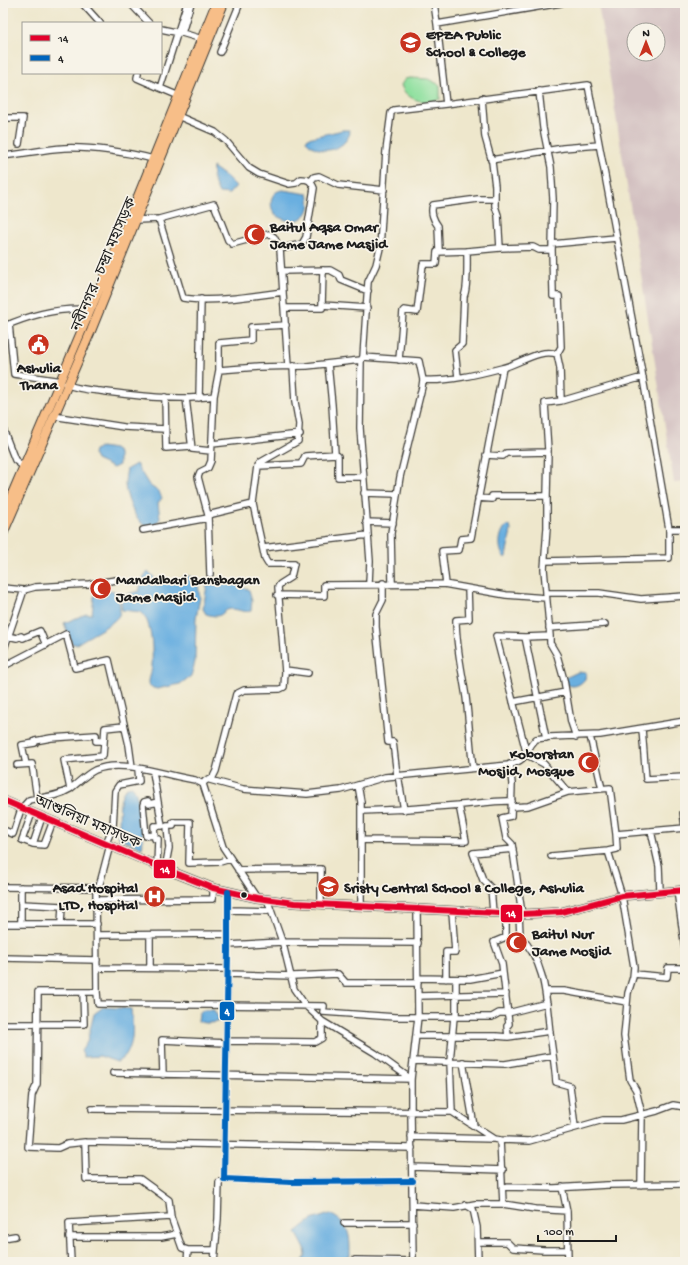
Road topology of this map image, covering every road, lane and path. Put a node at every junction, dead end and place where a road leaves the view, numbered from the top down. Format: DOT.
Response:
graph roads {
  1 [pos="82,3"];
  2 [pos="130,3"];
  3 [pos="187,3"];
  4 [pos="191,3"];
  5 [pos="216,3"];
  6 [pos="224,3"];
  7 [pos="240,3"];
  8 [pos="434,3"];
  9 [pos="561,3"];
  10 [pos="99,22"];
  11 [pos="148,22"];
  12 [pos="437,24"];
  13 [pos="162,29"];
  14 [pos="180,33"];
  15 [pos="202,39"];
  16 [pos="220,52"];
  17 [pos="138,74"];
  18 [pos="160,88"];
  19 [pos="539,91"];
  20 [pos="179,96"];
  21 [pos="482,98"];
  22 [pos="446,104"];
  23 [pos="178,116"];
  24 [pos="3,118"];
  25 [pos="20,144"];
  26 [pos="598,145"];
  27 [pos="547,151"];
  28 [pos="3,156"];
  29 [pos="153,159"];
  30 [pos="491,160"];
  31 [pos="311,181"];
  32 [pos="384,190"];
  33 [pos="495,199"];
  34 [pos="159,219"];
  35 [pos="136,220"];
  36 [pos="616,238"];
  37 [pos="552,247"];
  38 [pos="500,248"];
  39 [pos="280,249"];
  40 [pos="467,251"];
  41 [pos="439,252"];
  42 [pos="323,270"];
  43 [pos="282,272"];
  44 [pos="368,291"];
  45 [pos="283,292"];
  46 [pos="201,299"];
  47 [pos="322,305"];
  48 [pos="285,308"];
  49 [pos="367,308"];
  50 [pos="90,310"];
  51 [pos="9,324"];
  52 [pos="286,325"];
  53 [pos="3,327"];
  54 [pos="558,354"];
  55 [pos="362,359"];
  56 [pos="398,360"];
  57 [pos="328,364"];
  58 [pos="290,366"];
  59 [pos="503,368"];
  60 [pos="219,370"];
  61 [pos="458,377"];
  62 [pos="643,377"];
  63 [pos="423,380"];
  64 [pos="64,383"];
  65 [pos="214,396"];
  66 [pos="165,397"];
  67 [pos="186,398"];
  68 [pos="198,398"];
  69 [pos="560,401"];
  70 [pos="53,416"];
  71 [pos="3,429"];
  72 [pos="165,429"];
  73 [pos="300,434"];
  74 [pos="212,444"];
  75 [pos="191,446"];
  76 [pos="211,451"];
  77 [pos="548,452"];
  78 [pos="335,454"];
  79 [pos="486,455"];
  80 [pos="258,466"];
  81 [pos="24,467"];
  82 [pos="363,477"];
  83 [pos="364,493"];
  84 [pos="397,494"];
  85 [pos="547,496"];
  86 [pos="478,498"];
  87 [pos="253,504"];
  88 [pos="4,511"];
  89 [pos="208,516"];
  90 [pos="366,522"];
  91 [pos="393,523"];
  92 [pos="669,529"];
  93 [pos="685,529"];
  94 [pos="144,530"];
  95 [pos="3,534"];
  96 [pos="368,535"];
  97 [pos="263,548"];
  98 [pos="545,561"];
  99 [pos="210,574"];
  100 [pos="116,580"];
  101 [pos="369,583"];
  102 [pos="383,583"];
  103 [pos="392,583"];
  104 [pos="446,584"];
  105 [pos="3,588"];
  106 [pos="468,589"];
  107 [pos="24,590"];
  108 [pos="277,595"];
  109 [pos="546,596"];
  110 [pos="685,596"];
  111 [pos="605,624"];
  112 [pos="549,628"];
  113 [pos="8,636"];
  114 [pos="550,636"];
  115 [pos="525,637"];
  116 [pos="46,644"];
  117 [pos="3,652"];
  118 [pos="3,656"];
  119 [pos="5,666"];
  120 [pos="285,670"];
  121 [pos="308,673"];
  122 [pos="566,692"];
  123 [pos="537,696"];
  124 [pos="513,702"];
  125 [pos="685,721"];
  126 [pos="124,726"];
  127 [pos="642,729"];
  128 [pos="590,736"];
  129 [pos="576,737"];
  130 [pos="546,738"];
  131 [pos="104,741"];
  132 [pos="527,755"];
  133 [pos="26,764"];
  134 [pos="510,764"];
  135 [pos="16,765"];
  136 [pos="132,767"];
  137 [pos="473,768"];
  138 [pos="138,769"];
  139 [pos="153,772"];
  140 [pos="398,775"];
  141 [pos="685,777"];
  142 [pos="210,780"];
  143 [pos="203,784"];
  144 [pos="358,785"];
  145 [pos="70,789"];
  146 [pos="602,789"];
  147 [pos="568,792"];
  148 [pos="37,798"];
  149 [pos="3,800"];
  150 [pos="512,801"];
  151 [pos="158,802"];
  152 [pos="459,806"];
  153 [pos="512,807"];
  154 [pos="22,809"];
  155 [pos="404,810"];
  156 [pos="361,811"];
  157 [pos="685,812"];
  158 [pos="32,813"];
  159 [pos="42,817"];
  160 [pos="53,821"];
  161 [pos="651,831"];
  162 [pos="3,832"];
  163 [pos="616,834"];
  164 [pos="155,835"];
  165 [pos="361,840"];
  166 [pos="33,844"];
  167 [pos="108,844"];
  168 [pos="512,849"];
  169 [pos="608,851"];
  170 [pos="551,856"];
  171 [pos="230,859"];
  172 [pos="161,867"];
  173 [pos="238,870"];
  174 [pos="3,887"];
  175 [pos="21,888"];
  176 [pos="96,888"];
  177 [pos="213,888"];
  178 [pos="681,890"];
  179 [pos="660,891"];
  180 [pos="228,892"];
  181 [pos="622,896"];
  182 [pos="257,898"];
  183 [pos="267,899"];
  184 [pos="96,900"];
  185 [pos="21,904"];
  186 [pos="322,905"];
  187 [pos="361,907"];
  188 [pos="418,909"];
  189 [pos="228,910"];
  190 [pos="271,911"];
  191 [pos="452,911"];
  192 [pos="493,913"];
  193 [pos="506,913"];
  194 [pos="521,914"];
  195 [pos="3,924"];
  196 [pos="21,924"];
  197 [pos="61,924"];
  198 [pos="97,924"];
  199 [pos="228,934"];
  200 [pos="97,935"];
  201 [pos="150,935"];
  202 [pos="282,942"];
  203 [pos="418,943"];
  204 [pos="228,944"];
  205 [pos="685,949"];
  206 [pos="3,958"];
  207 [pos="97,960"];
  208 [pos="97,968"];
  209 [pos="150,968"];
  210 [pos="685,968"];
  211 [pos="228,972"];
  212 [pos="503,973"];
  213 [pos="634,974"];
  214 [pos="291,976"];
  215 [pos="446,979"];
  216 [pos="456,979"];
  217 [pos="418,980"];
  218 [pos="545,991"];
  219 [pos="83,992"];
  220 [pos="97,992"];
  221 [pos="506,994"];
  222 [pos="456,995"];
  223 [pos="418,996"];
  224 [pos="627,1002"];
  225 [pos="547,1003"];
  226 [pos="227,1005"];
  227 [pos="308,1008"];
  228 [pos="508,1013"];
  229 [pos="418,1017"];
  230 [pos="455,1017"];
  231 [pos="322,1021"];
  232 [pos="3,1024"];
  233 [pos="38,1024"];
  234 [pos="550,1031"];
  235 [pos="416,1036"];
  236 [pos="452,1036"];
  237 [pos="508,1037"];
  238 [pos="226,1042"];
  239 [pos="552,1056"];
  240 [pos="414,1061"];
  241 [pos="450,1062"];
  242 [pos="463,1062"];
  243 [pos="113,1073"];
  244 [pos="163,1075"];
  245 [pos="225,1076"];
  246 [pos="411,1079"];
  247 [pos="685,1107"];
  248 [pos="92,1109"];
  249 [pos="224,1111"];
  250 [pos="411,1112"];
  251 [pos="452,1112"];
  252 [pos="642,1115"];
  253 [pos="474,1126"];
  254 [pos="575,1127"];
  255 [pos="411,1137"];
  256 [pos="494,1139"];
  257 [pos="500,1140"];
  258 [pos="84,1142"];
  259 [pos="224,1145"];
  260 [pos="412,1148"];
  261 [pos="412,1167"];
  262 [pos="503,1170"];
  263 [pos="224,1178"];
  264 [pos="413,1181"];
  265 [pos="685,1184"];
  266 [pos="642,1185"];
  267 [pos="503,1187"];
  268 [pos="562,1188"];
  269 [pos="503,1204"];
  270 [pos="466,1205"];
  271 [pos="413,1206"];
  272 [pos="567,1211"];
  273 [pos="171,1217"];
  274 [pos="344,1223"];
  275 [pos="413,1223"];
  276 [pos="177,1234"];
  277 [pos="15,1236"];
  278 [pos="69,1237"];
  279 [pos="3,1238"];
  280 [pos="478,1242"];
  281 [pos="188,1250"];
  282 [pos="215,1250"];
  283 [pos="567,1250"];
  284 [pos="355,1260"];
  285 [pos="71,1262"];
  286 [pos="187,1262"];
  287 [pos="214,1262"];
  288 [pos="413,1262"];
  289 [pos="478,1262"];
  290 [pos="568,1262"];
  1 -- 10 [label="street"];
  2 -- 11 [label="street"];
  3 -- 14 [label="street"];
  4 -- 14 [label="street"];
  5 -- 15 [label="highway, নবীনগর - চন্দ্রা মহাসড়ক"];
  6 -- 23 [label="highway, নবীনগর - চন্দ্রা মহাসড়ক"];
  7 -- 16 [label="street"];
  8 -- 12 [label="street"];
  9 -- 12 [label="street"];
  12 -- 22 [label="street"];
  13 -- 14 [label="street"];
  14 -- 15 [label="street"];
  14 -- 18 [label="street"];
  15 -- 20 [label="highway, নবীনগর - চন্দ্রা মহাসড়ক"];
  17 -- 18 [label="street"];
  18 -- 20 [label="street"];
  19 -- 21 [label="street"];
  19 -- 26 [label="street"];
  19 -- 27 [label="street"];
  20 -- 29 [label="highway, নবীনগর - চন্দ্রা মহাসড়ক"];
  21 -- 22 [label="street"];
  21 -- 30 [label="street"];
  22 -- 32 [label="street"];
  23 -- 31 [label="street"];
  23 -- 35 [label="highway, নবীনগর - চন্দ্রা মহাসড়ক"];
  24 -- 25 [label="street"];
  26 -- 27 [label="street"];
  26 -- 36 [label="street"];
  27 -- 30 [label="street"];
  27 -- 37 [label="street"];
  28 -- 29 [label="street"];
  29 -- 50 [label="highway, নবীনগর - চন্দ্রা মহাসড়ক"];
  30 -- 33 [label="street"];
  31 -- 32 [label="street"];
  31 -- 39 [label="street"];
  32 -- 44 [label="street"];
  33 -- 38 [label="street"];
  33 -- 41 [label="street"];
  34 -- 35 [label="street"];
  34 -- 39 [label="street"];
  34 -- 46 [label="street"];
  35 -- 64 [label="highway, নবীনগর - চন্দ্রা মহাসড়ক"];
  36 -- 37 [label="street"];
  36 -- 62 [label="street"];
  37 -- 38 [label="street"];
  37 -- 54 [label="street"];
  38 -- 40 [label="street"];
  39 -- 43 [label="street"];
  40 -- 41 [label="street"];
  40 -- 61 [label="street"];
  41 -- 56 [label="street"];
  42 -- 43 [label="street"];
  42 -- 44 [label="street"];
  42 -- 47 [label="street"];
  43 -- 45 [label="street"];
  44 -- 49 [label="street"];
  45 -- 46 [label="street"];
  45 -- 48 [label="street"];
  46 -- 68 [label="street"];
  47 -- 48 [label="street"];
  47 -- 49 [label="street"];
  48 -- 52 [label="street"];
  49 -- 55 [label="street"];
  50 -- 51 [label="street"];
  50 -- 64 [label="highway, নবীনগর - চন্দ্রা মহাসড়ক"];
  51 -- 53 [label="street"];
  51 -- 64 [label="street"];
  52 -- 58 [label="street"];
  52 -- 60 [label="street"];
  54 -- 59 [label="street"];
  54 -- 69 [label="street"];
  55 -- 56 [label="street"];
  55 -- 57 [label="street"];
  55 -- 82 [label="street"];
  56 -- 63 [label="street"];
  57 -- 58 [label="street"];
  57 -- 78 [label="street"];
  58 -- 60 [label="street"];
  58 -- 73 [label="street"];
  59 -- 61 [label="street"];
  59 -- 79 [label="street"];
  60 -- 65 [label="street"];
  61 -- 63 [label="street"];
  62 -- 69 [label="street"];
  62 -- 92 [label="street"];
  63 -- 84 [label="street"];
  64 -- 66 [label="street"];
  64 -- 70 [label="highway, নবীনগর - চন্দ্রা মহাসড়ক"];
  64 -- 81 [label="highway, নবীনগর - চন্দ্রা মহাসড়ক"];
  65 -- 68 [label="street"];
  65 -- 74 [label="street"];
  66 -- 67 [label="street"];
  66 -- 72 [label="street"];
  67 -- 68 [label="street"];
  67 -- 75 [label="street"];
  69 -- 77 [label="street"];
  70 -- 72 [label="street"];
  70 -- 95 [label="highway, নবীনগর - চন্দ্রা মহাসড়ক"];
  71 -- 81 [label="street"];
  72 -- 75 [label="street"];
  73 -- 74 [label="street"];
  73 -- 80 [label="street"];
  74 -- 76 [label="street"];
  75 -- 76 [label="street"];
  76 -- 89 [label="street"];
  77 -- 79 [label="street"];
  77 -- 85 [label="street"];
  78 -- 80 [label="street"];
  78 -- 82 [label="street"];
  79 -- 86 [label="street"];
  80 -- 87 [label="street"];
  81 -- 88 [label="highway, নবীনগর - চন্দ্রা মহাসড়ক"];
  82 -- 83 [label="street"];
  83 -- 84 [label="street"];
  83 -- 90 [label="street"];
  84 -- 91 [label="street"];
  85 -- 86 [label="street"];
  85 -- 98 [label="street"];
  86 -- 104 [label="street"];
  87 -- 89 [label="street"];
  87 -- 97 [label="street"];
  89 -- 94 [label="street"];
  89 -- 99 [label="street"];
  90 -- 91 [label="street"];
  90 -- 96 [label="street"];
  91 -- 103 [label="street"];
  92 -- 93 [label="street"];
  92 -- 98 [label="street"];
  96 -- 97 [label="street"];
  96 -- 101 [label="street"];
  97 -- 108 [label="street"];
  98 -- 109 [label="street"];
  100 -- 107 [label="street"];
  101 -- 102 [label="street"];
  101 -- 108 [label="street"];
  102 -- 103 [label="street"];
  102 -- 140 [label="street"];
  103 -- 104 [label="street"];
  104 -- 106 [label="street"];
  105 -- 107 [label="street"];
  106 -- 109 [label="street"];
  106 -- 137 [label="street"];
  107 -- 113 [label="street"];
  108 -- 120 [label="street"];
  109 -- 110 [label="street"];
  109 -- 112 [label="street"];
  111 -- 112 [label="street"];
  112 -- 114 [label="street"];
  113 -- 116 [label="street"];
  113 -- 117 [label="street"];
  114 -- 115 [label="street"];
  114 -- 122 [label="street"];
  115 -- 123 [label="street"];
  115 -- 124 [label="street"];
  116 -- 119 [label="street"];
  116 -- 126 [label="street"];
  118 -- 119 [label="street"];
  120 -- 121 [label="street"];
  120 -- 142 [label="street"];
  122 -- 123 [label="street"];
  122 -- 129 [label="street"];
  123 -- 124 [label="street"];
  123 -- 130 [label="street"];
  124 -- 132 [label="street"];
  125 -- 127 [label="street"];
  126 -- 131 [label="street"];
  126 -- 136 [label="street"];
  127 -- 128 [label="street"];
  127 -- 141 [label="street"];
  128 -- 129 [label="street"];
  128 -- 146 [label="street"];
  129 -- 130 [label="street"];
  130 -- 132 [label="street"];
  131 -- 133 [label="street"];
  131 -- 145 [label="street"];
  132 -- 134 [label="street"];
  132 -- 147 [label="street"];
  133 -- 135 [label="street"];
  133 -- 148 [label="street"];
  134 -- 137 [label="street"];
  134 -- 150 [label="street"];
  136 -- 138 [label="street"];
  136 -- 145 [label="street"];
  137 -- 140 [label="street"];
  138 -- 139 [label="street"];
  138 -- 167 [label="street"];
  139 -- 143 [label="street"];
  139 -- 151 [label="street"];
  140 -- 144 [label="street"];
  140 -- 155 [label="street"];
  142 -- 143 [label="street"];
  142 -- 144 [label="street"];
  143 -- 171 [label="street"];
  144 -- 156 [label="street"];
  145 -- 148 [label="street"];
  146 -- 147 [label="street"];
  146 -- 163 [label="street"];
  147 -- 153 [label="street"];
  148 -- 154 [label="street"];
  149 -- 154 [label="highway, আশুলিয়া মহাসড়ক"];
  150 -- 152 [label="street"];
  150 -- 153 [label="street"];
  151 -- 164 [label="street"];
  151 -- 164 [label="street"];
  152 -- 155 [label="street"];
  152 -- 165 [label="street"];
  153 -- 168 [label="street"];
  154 -- 158 [label="highway, আশুলিয়া মহাসড়ক"];
  154 -- 162 [label="street"];
  155 -- 156 [label="street"];
  156 -- 165 [label="street"];
  157 -- 161 [label="street"];
  158 -- 159 [label="highway, আশুলিয়া মহাসড়ক"];
  158 -- 166 [label="street"];
  159 -- 160 [label="highway, আশুলিয়া মহাসড়ক"];
  159 -- 166 [label="street"];
  160 -- 166 [label="street"];
  160 -- 167 [label="highway, আশুলিয়া মহাসড়ক"];
  161 -- 163 [label="street"];
  161 -- 179 [label="street"];
  163 -- 169 [label="street"];
  164 -- 172 [label="street"];
  165 -- 187 [label="street"];
  167 -- 172 [label="highway, আশুলিয়া মহাসড়ক"];
  167 -- 176 [label="street"];
  168 -- 192 [label="street"];
  168 -- 194 [label="street"];
  169 -- 170 [label="street"];
  169 -- 181 [label="street"];
  171 -- 172 [label="street"];
  171 -- 173 [label="street"];
  172 -- 177 [label="highway, আশুলিয়া মহাসড়ক"];
  173 -- 182 [label="street"];
  173 -- 186 [label="street"];
  174 -- 175 [label="street"];
  175 -- 176 [label="street"];
  175 -- 185 [label="street"];
  176 -- 184 [label="street"];
  177 -- 180 [label="highway, আশুলিয়া মহাসড়ক"];
  177 -- 184 [label="street"];
  178 -- 179 [label="highway, আশুলিয়া মহাসড়ক"];
  178 -- 205 [label="street"];
  179 -- 181 [label="highway, আশুলিয়া মহাসড়ক"];
  180 -- 182 [label="highway, আশুলিয়া মহাসড়ক"];
  180 -- 189 [label="street"];
  181 -- 194 [label="highway, আশুলিয়া মহাসড়ক"];
  181 -- 213 [label="street"];
  182 -- 183 [label="highway, আশুলিয়া মহাসড়ক"];
  183 -- 186 [label="highway, আশুলিয়া মহাসড়ক"];
  183 -- 190 [label="street"];
  184 -- 198 [label="street"];
  185 -- 196 [label="street"];
  185 -- 197 [label="street"];
  186 -- 187 [label="highway, আশুলিয়া মহাসড়ক"];
  187 -- 188 [label="highway, আশুলিয়া মহাসড়ক"];
  188 -- 191 [label="highway, আশুলিয়া মহাসড়ক"];
  188 -- 203 [label="street"];
  189 -- 190 [label="street"];
  189 -- 199 [label="street"];
  190 -- 202 [label="street"];
  191 -- 192 [label="highway, আশুলিয়া মহাসড়ক"];
  191 -- 215 [label="street"];
  192 -- 193 [label="highway, আশুলিয়া মহাসড়ক"];
  193 -- 194 [label="highway, আশুলিয়া মহাসড়ক"];
  193 -- 212 [label="street"];
  194 -- 218 [label="street"];
  195 -- 196 [label="street"];
  196 -- 197 [label="street"];
  197 -- 198 [label="street"];
  198 -- 200 [label="street"];
  199 -- 201 [label="street"];
  199 -- 204 [label="street"];
  200 -- 201 [label="street"];
  200 -- 207 [label="street"];
  201 -- 209 [label="street"];
  202 -- 203 [label="street"];
  202 -- 204 [label="street"];
  202 -- 214 [label="street"];
  203 -- 217 [label="street"];
  204 -- 211 [label="street"];
  206 -- 207 [label="street"];
  207 -- 208 [label="street"];
  208 -- 209 [label="street"];
  208 -- 220 [label="street"];
  209 -- 211 [label="street"];
  210 -- 213 [label="street"];
  211 -- 214 [label="street"];
  211 -- 226 [label="street"];
  212 -- 216 [label="street"];
  212 -- 221 [label="street"];
  213 -- 224 [label="street"];
  214 -- 217 [label="street"];
  214 -- 227 [label="street"];
  215 -- 216 [label="street"];
  215 -- 217 [label="street"];
  216 -- 222 [label="street"];
  217 -- 223 [label="street"];
  218 -- 224 [label="street"];
  218 -- 225 [label="street"];
  219 -- 220 [label="street"];
  219 -- 233 [label="street"];
  219 -- 233 [label="street"];
  220 -- 226 [label="street"];
  221 -- 222 [label="street"];
  221 -- 228 [label="street"];
  222 -- 223 [label="street"];
  222 -- 230 [label="street"];
  223 -- 229 [label="street"];
  224 -- 252 [label="street"];
  225 -- 228 [label="street"];
  225 -- 234 [label="street"];
  226 -- 227 [label="street"];
  226 -- 238 [label="street"];
  227 -- 229 [label="street"];
  227 -- 231 [label="street"];
  228 -- 230 [label="street"];
  228 -- 237 [label="street"];
  229 -- 230 [label="street"];
  229 -- 235 [label="street"];
  230 -- 236 [label="street"];
  231 -- 238 [label="street"];
  231 -- 246 [label="street"];
  232 -- 233 [label="street"];
  233 -- 258 [label="street"];
  234 -- 237 [label="street"];
  234 -- 239 [label="street"];
  235 -- 236 [label="street"];
  235 -- 240 [label="street"];
  236 -- 237 [label="street"];
  236 -- 241 [label="street"];
  238 -- 244 [label="street"];
  238 -- 245 [label="street"];
  239 -- 242 [label="street"];
  239 -- 254 [label="street"];
  240 -- 241 [label="street"];
  240 -- 246 [label="street"];
  241 -- 242 [label="street"];
  241 -- 251 [label="street"];
  242 -- 253 [label="street"];
  243 -- 244 [label="street"];
  244 -- 245 [label="street"];
  245 -- 246 [label="street"];
  245 -- 249 [label="street"];
  246 -- 250 [label="street"];
  247 -- 252 [label="street"];
  248 -- 249 [label="street"];
  249 -- 250 [label="street"];
  249 -- 259 [label="street"];
  250 -- 251 [label="street"];
  250 -- 255 [label="street"];
  251 -- 253 [label="street"];
  252 -- 254 [label="street"];
  252 -- 266 [label="street"];
  253 -- 256 [label="street"];
  254 -- 257 [label="street"];
  255 -- 256 [label="street"];
  255 -- 260 [label="street"];
  256 -- 257 [label="street"];
  257 -- 262 [label="street"];
  258 -- 259 [label="street"];
  258 -- 273 [label="street"];
  259 -- 260 [label="street"];
  259 -- 263 [label="street"];
  260 -- 261 [label="street"];
  261 -- 262 [label="street"];
  261 -- 264 [label="street"];
  262 -- 267 [label="street"];
  263 -- 264 [label="street"];
  263 -- 282 [label="street"];
  264 -- 271 [label="street"];
  265 -- 266 [label="street"];
  266 -- 268 [label="street"];
  267 -- 268 [label="street"];
  267 -- 269 [label="street"];
  268 -- 272 [label="street"];
  269 -- 270 [label="street"];
  269 -- 272 [label="street"];
  270 -- 271 [label="street"];
  270 -- 280 [label="street"];
  271 -- 275 [label="street"];
  272 -- 283 [label="street"];
  273 -- 276 [label="street"];
  273 -- 278 [label="street"];
  274 -- 275 [label="street"];
  275 -- 288 [label="street"];
  276 -- 278 [label="street"];
  276 -- 281 [label="street"];
  277 -- 279 [label="street"];
  278 -- 285 [label="street"];
  280 -- 283 [label="street"];
  280 -- 289 [label="street"];
  281 -- 282 [label="street"];
  281 -- 286 [label="street"];
  282 -- 287 [label="street"];
  283 -- 290 [label="street"];
  284 -- 288 [label="street"];
}
